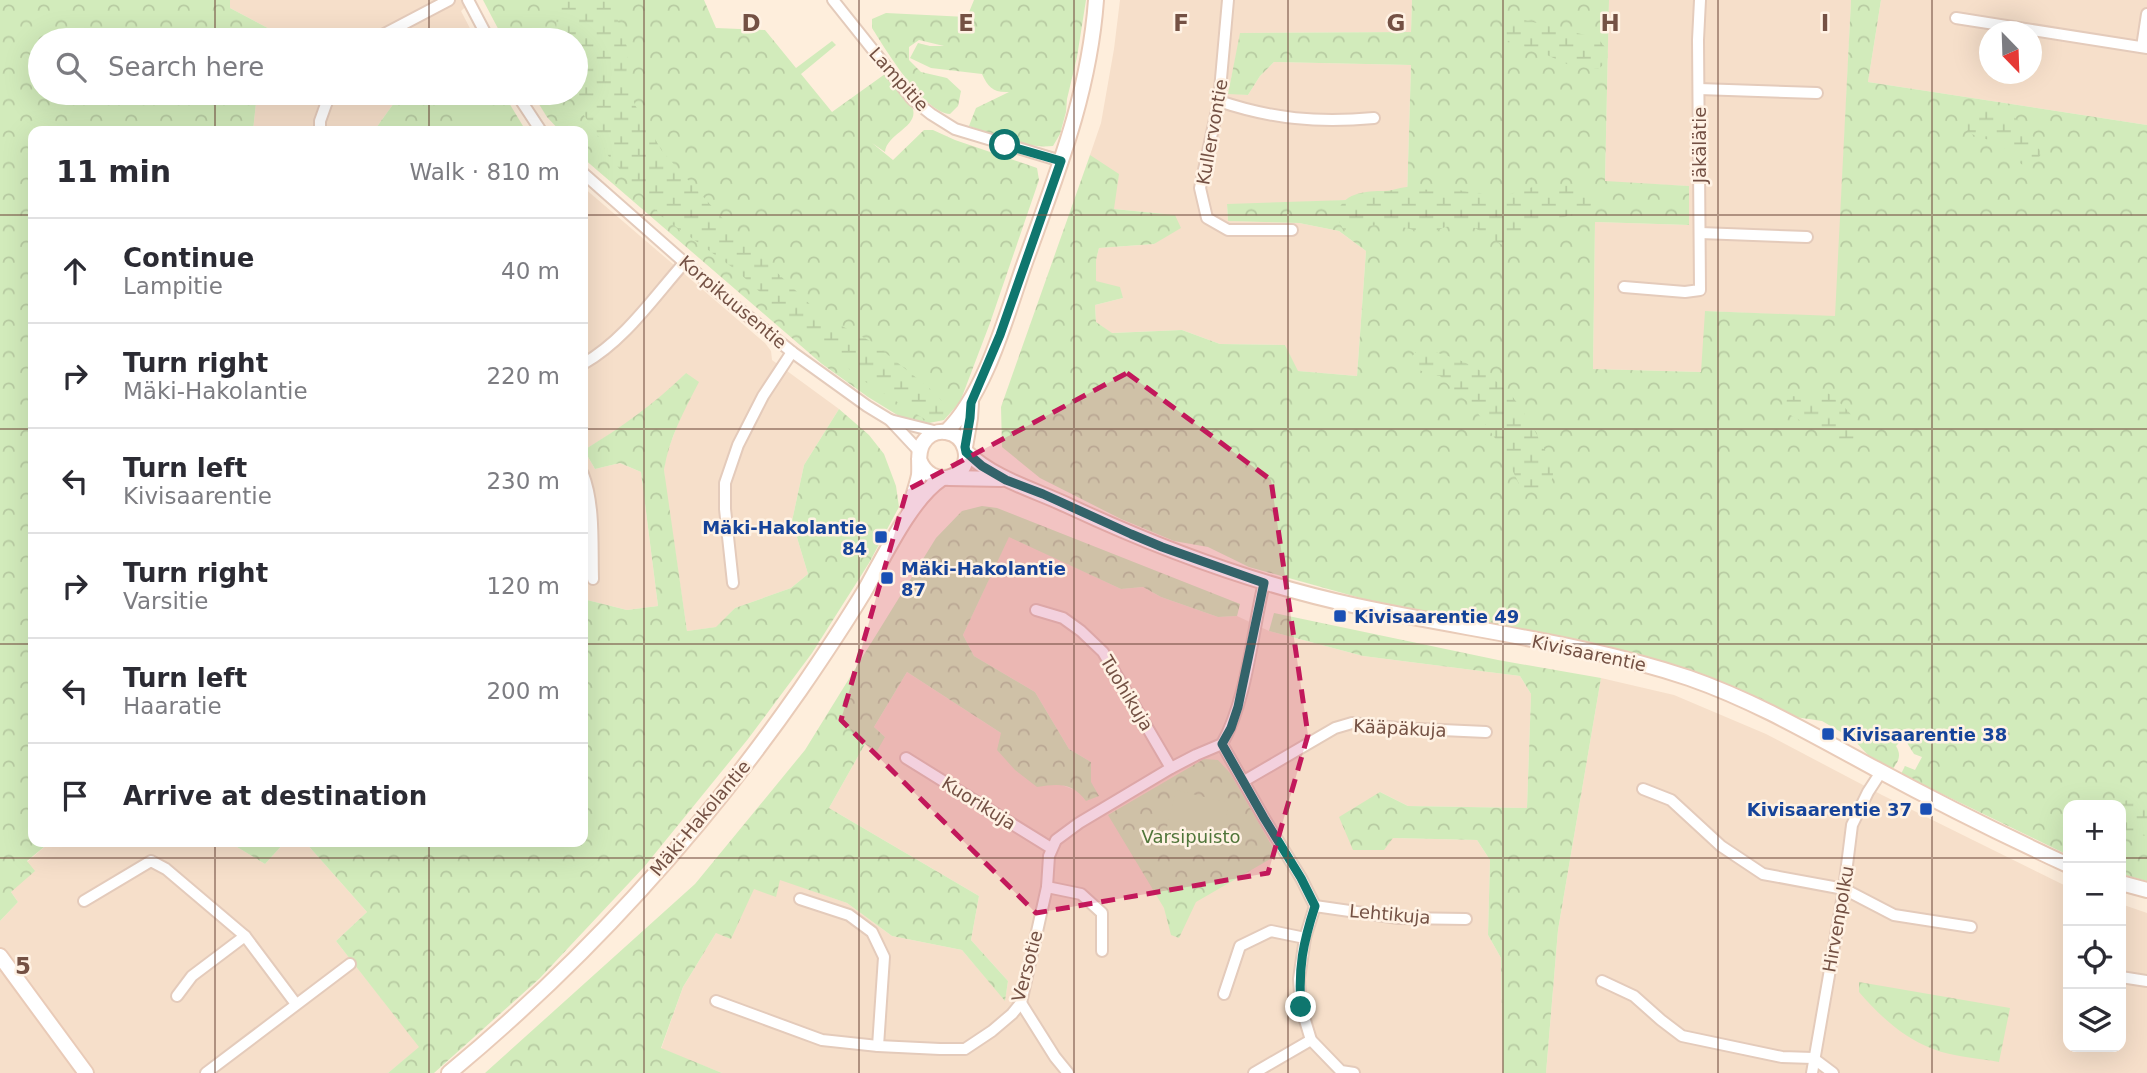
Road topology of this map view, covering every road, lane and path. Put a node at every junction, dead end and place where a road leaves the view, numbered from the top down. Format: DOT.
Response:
graph roads {
  1 [pos="449,0"];
  2 [pos="468,0"];
  3 [pos="833,0"];
  4 [pos="1097,0"];
  5 [pos="1228,0"];
  6 [pos="1700,0"];
  7 [pos="2147,14"];
  8 [pos="1956,18"];
  9 [pos="396,28"];
  10 [pos="483,28"];
  11 [pos="2144,48"];
  12 [pos="1699,89"];
  13 [pos="1817,93"];
  14 [pos="1219,100"];
  15 [pos="326,105"];
  16 [pos="524,105"];
  17 [pos="1374,118"];
  18 [pos="320,126"];
  19 [pos="538,126"];
  20 [pos="1061,161"];
  21 [pos="588,180"];
  22 [pos="1292,230"];
  23 [pos="1700,233"];
  24 [pos="1807,237"];
  25 [pos="685,262"];
  26 [pos="1624,287"];
  27 [pos="792,352"];
  28 [pos="588,361"];
  29 [pos="971,403"];
  30 [pos="890,420"];
  31 [pos="942,432"];
  32 [pos="966,450"];
  33 [pos="919,455"];
  34 [pos="944,479"];
  35 [pos="1006,480"];
  36 [pos="588,496"];
  37 [pos="904,524"];
  38 [pos="593,579"];
  39 [pos="733,583"];
  40 [pos="1264,583"];
  41 [pos="1036,610"];
  42 [pos="1486,732"];
  43 [pos="1222,744"];
  44 [pos="906,758"];
  45 [pos="1171,768"];
  46 [pos="1881,772"];
  47 [pos="1244,781"];
  48 [pos="1643,789"];
  49 [pos="1051,848"];
  50 [pos="2064,863"];
  51 [pos="2126,884"];
  52 [pos="1047,887"];
  53 [pos="1844,889"];
  54 [pos="2147,890"];
  55 [pos="800,899"];
  56 [pos="84,901"];
  57 [pos="1315,906"];
  58 [pos="1466,919"];
  59 [pos="1970,928"];
  60 [pos="245,936"];
  61 [pos="1305,939"];
  62 [pos="1102,951"];
  63 [pos="0,956"];
  64 [pos="350,964"];
  65 [pos="2126,978"];
  66 [pos="1602,981"];
  67 [pos="2147,981"];
  68 [pos="1224,994"];
  69 [pos="177,996"];
  70 [pos="716,1001"];
  71 [pos="1021,1003"];
  72 [pos="296,1004"];
  73 [pos="1311,1040"];
  74 [pos="878,1046"];
  75 [pos="1813,1058"];
  76 [pos="86,1073"];
  77 [pos="206,1073"];
  78 [pos="449,1073"];
  79 [pos="1068,1073"];
  80 [pos="1254,1073"];
  81 [pos="1354,1073"];
  82 [pos="1812,1073"];
  83 [pos="1833,1073"];
  1 -- 9 [label="street"];
  2 -- 10 [label="street"];
  3 -- 20 [label="street, Lampitie"];
  4 -- 20 [label="street"];
  5 -- 14 [label="street, Kullervontie"];
  6 -- 12 [label="street, Jäkälätie"];
  7 -- 11 [label="street"];
  8 -- 11 [label="street"];
  12 -- 13 [label="street"];
  12 -- 23 [label="street, Jäkälätie"];
  14 -- 17 [label="street"];
  14 -- 22 [label="street, Kullervontie"];
  15 -- 18 [label="street"];
  16 -- 19 [label="street"];
  20 -- 29 [label="street"];
  21 -- 25 [label="street, Korpikuusentie"];
  23 -- 24 [label="street"];
  23 -- 26 [label="street, Jäkälätie"];
  25 -- 27 [label="street, Korpikuusentie"];
  25 -- 28 [label="street"];
  27 -- 30 [label="street, Korpikuusentie"];
  27 -- 39 [label="street"];
  29 -- 31 [label="street"];
  29 -- 32 [label="street"];
  30 -- 31 [label="street, Korpikuusentie"];
  30 -- 33 [label="street, Korpikuusentie"];
  31 -- 32 [label="street"];
  31 -- 33 [label="street"];
  32 -- 34 [label="street"];
  32 -- 35 [label="street, Kivisaarentie"];
  33 -- 34 [label="street"];
  33 -- 37 [label="street, Mäki-Hakolantie"];
  34 -- 35 [label="street, Kivisaarentie"];
  34 -- 37 [label="street, Mäki-Hakolantie"];
  35 -- 40 [label="street, Kivisaarentie"];
  36 -- 38 [label="street"];
  37 -- 78 [label="street, Mäki-Hakolantie"];
  40 -- 43 [label="street"];
  40 -- 46 [label="street, Kivisaarentie"];
  41 -- 45 [label="street, Tuohikuja"];
  42 -- 47 [label="street, Kääpäkuja"];
  43 -- 45 [label="street"];
  43 -- 47 [label="street"];
  44 -- 49 [label="street, Kuorikuja"];
  45 -- 49 [label="street"];
  46 -- 50 [label="street, Kivisaarentie"];
  46 -- 53 [label="street, Hirvenpolku"];
  47 -- 57 [label="street"];
  48 -- 53 [label="street"];
  49 -- 52 [label="street, Versotie"];
  51 -- 54 [label="street"];
  52 -- 62 [label="street"];
  52 -- 71 [label="street, Versotie"];
  53 -- 59 [label="street"];
  53 -- 75 [label="street, Hirvenpolku"];
  55 -- 74 [label="street"];
  56 -- 60 [label="street"];
  57 -- 58 [label="street, Lehtikuja"];
  57 -- 61 [label="street"];
  60 -- 69 [label="street"];
  60 -- 72 [label="street"];
  61 -- 68 [label="street"];
  61 -- 73 [label="street"];
  63 -- 76 [label="street"];
  64 -- 72 [label="street"];
  65 -- 67 [label="street"];
  66 -- 75 [label="street"];
  70 -- 74 [label="street, Versotie"];
  71 -- 74 [label="street, Versotie"];
  71 -- 79 [label="street"];
  72 -- 77 [label="street"];
  73 -- 80 [label="street"];
  73 -- 81 [label="street"];
  75 -- 82 [label="street, Hirvenpolku"];
  75 -- 83 [label="street"];
}
